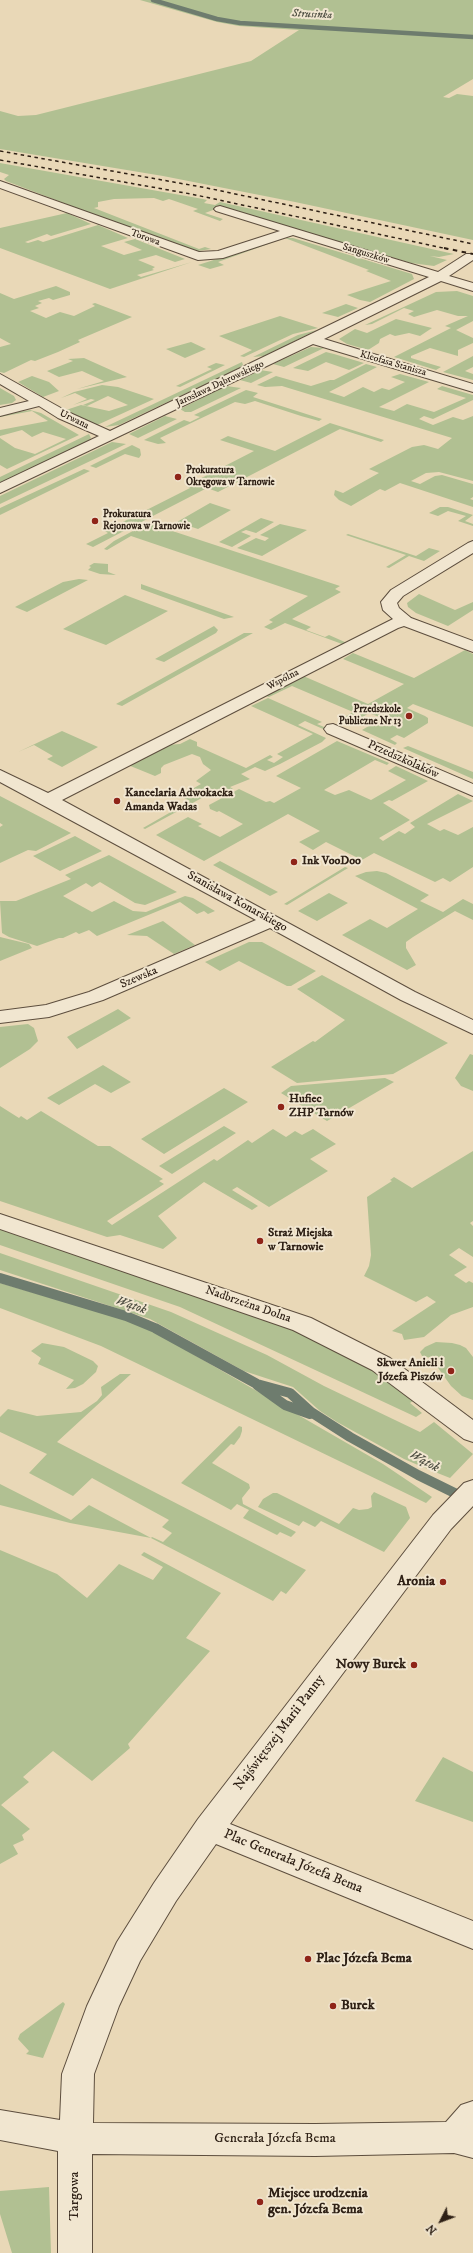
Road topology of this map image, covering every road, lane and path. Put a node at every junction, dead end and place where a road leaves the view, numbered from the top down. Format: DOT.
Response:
graph roads {
  1 [pos="0,184"];
  2 [pos="220,209"];
  3 [pos="294,231"];
  4 [pos="470,257"];
  5 [pos="439,277"];
  6 [pos="473,286"];
  7 [pos="312,340"];
  8 [pos="0,378"];
  9 [pos="473,388"];
  10 [pos="40,402"];
  11 [pos="0,412"];
  12 [pos="110,436"];
  13 [pos="0,489"];
  14 [pos="473,546"];
  15 [pos="405,621"];
  16 [pos="473,647"];
  17 [pos="333,729"];
  18 [pos="0,775"];
  19 [pos="473,791"];
  20 [pos="49,800"];
  21 [pos="271,920"];
  22 [pos="0,1017"];
  23 [pos="473,1028"];
  24 [pos="0,1220"];
  25 [pos="473,1433"];
  26 [pos="473,1490"];
  27 [pos="209,1828"];
  28 [pos="473,1935"];
  29 [pos="0,2125"];
  30 [pos="467,2132"];
  31 [pos="76,2138"];
  32 [pos="75,2253"];
  1 -- 3 [label="street, Torowa"];
  2 -- 3 [label="street, Sanguszków"];
  3 -- 5 [label="street, Sanguszków"];
  4 -- 5 [label="street, Jarosława Dąbrowskiego"];
  5 -- 6 [label="street, Sanguszków"];
  5 -- 7 [label="street, Jarosława Dąbrowskiego"];
  7 -- 9 [label="street, Kleofasa Stanisza"];
  7 -- 12 [label="street, Jarosława Dąbrowskiego"];
  8 -- 10 [label="street, Urwana"];
  10 -- 11 [label="street"];
  10 -- 12 [label="street, Urwana"];
  12 -- 13 [label="street, Jarosława Dąbrowskiego"];
  14 -- 15 [label="street"];
  15 -- 16 [label="street"];
  15 -- 20 [label="street, Wspólna"];
  17 -- 19 [label="street, Przedszkolaków"];
  18 -- 20 [label="street, Stanisława Konarskiego"];
  20 -- 21 [label="street, Stanisława Konarskiego"];
  21 -- 22 [label="street, Szewska"];
  21 -- 23 [label="street, Stanisława Konarskiego"];
  24 -- 25 [label="street, Nadbrzeżna Dolna"];
  26 -- 27 [label="street, Najświętszej Marii Panny"];
  27 -- 28 [label="street, Plac Generała Józefa Bema"];
  27 -- 31 [label="street, Plac Generała Józefa Bema"];
  29 -- 31 [label="street, Generała Józefa Bema"];
  30 -- 31 [label="street, Generała Józefa Bema"];
  31 -- 32 [label="street, Targowa"];
}
